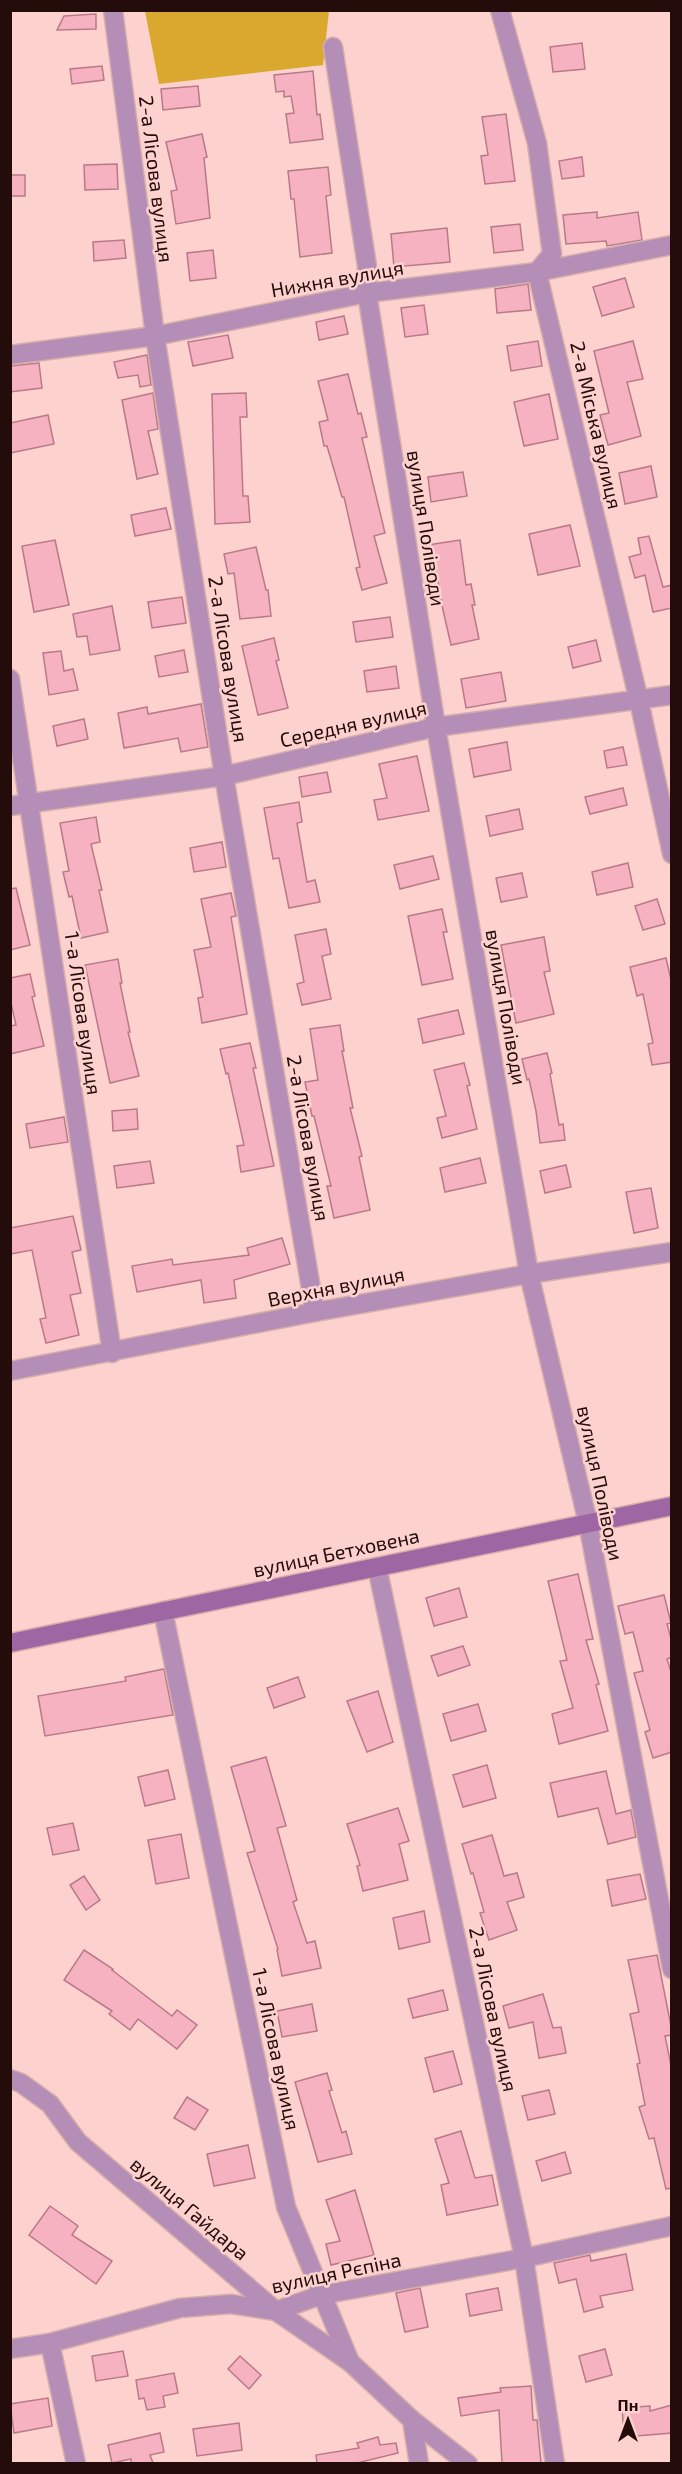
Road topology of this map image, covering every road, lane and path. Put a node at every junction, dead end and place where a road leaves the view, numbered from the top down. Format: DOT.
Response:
graph roads {
  1 [pos="112,10"];
  2 [pos="500,10"];
  3 [pos="333,47"];
  4 [pos="672,245"];
  5 [pos="537,273"];
  6 [pos="367,293"];
  7 [pos="155,336"];
  8 [pos="10,355"];
  9 [pos="10,679"];
  10 [pos="672,695"];
  11 [pos="639,701"];
  12 [pos="436,727"];
  13 [pos="224,776"];
  14 [pos="30,803"];
  15 [pos="10,806"];
  16 [pos="672,854"];
  17 [pos="672,1252"];
  18 [pos="529,1274"];
  19 [pos="315,1312"];
  20 [pos="111,1353"];
  21 [pos="10,1371"];
  22 [pos="672,1506"];
  23 [pos="588,1523"];
  24 [pos="378,1567"];
  25 [pos="163,1611"];
  26 [pos="10,1643"];
  27 [pos="672,1969"];
  28 [pos="10,2079"];
  29 [pos="672,2226"];
  30 [pos="524,2258"];
  31 [pos="321,2295"];
  32 [pos="276,2311"];
  33 [pos="50,2343"];
  34 [pos="10,2349"];
  35 [pos="350,2362"];
  36 [pos="412,2420"];
  37 [pos="76,2463"];
  38 [pos="419,2463"];
  39 [pos="468,2463"];
  40 [pos="555,2463"];
  1 -- 7 [label="street, 2-а Лісова вулиця"];
  2 -- 5 [label="street"];
  3 -- 6 [label="street, вулиця Поліводи"];
  4 -- 5 [label="street, Нижня вулиця"];
  5 -- 6 [label="street, Нижня вулиця"];
  5 -- 11 [label="street, 2-а Міська вулиця"];
  6 -- 7 [label="street, Нижня вулиця"];
  6 -- 12 [label="street, вулиця Поліводи"];
  7 -- 8 [label="street, Нижня вулиця"];
  7 -- 13 [label="street, 2-а Лісова вулиця"];
  9 -- 14 [label="street, 1-а Лісова вулиця"];
  10 -- 11 [label="street, Середня вулиця"];
  11 -- 12 [label="street, Середня вулиця"];
  11 -- 16 [label="street, 2-а Міська вулиця"];
  12 -- 13 [label="street, Середня вулиця"];
  12 -- 18 [label="street, вулиця Поліводи"];
  13 -- 14 [label="street, Середня вулиця"];
  13 -- 19 [label="street, 2-а Лісова вулиця"];
  14 -- 15 [label="street, Середня вулиця"];
  14 -- 20 [label="street, 1-а Лісова вулиця"];
  17 -- 18 [label="street, Верхня вулиця"];
  18 -- 19 [label="street, Верхня вулиця"];
  18 -- 23 [label="street, вулиця Поліводи"];
  19 -- 20 [label="street, Верхня вулиця"];
  20 -- 21 [label="street, Верхня вулиця"];
  22 -- 23 [label="street, вулиця Бетховена"];
  23 -- 24 [label="street, вулиця Бетховена"];
  23 -- 27 [label="street, вулиця Поліводи"];
  24 -- 25 [label="street, вулиця Бетховена"];
  24 -- 30 [label="street, 2-а Лісова вулиця"];
  25 -- 26 [label="street, вулиця Бетховена"];
  25 -- 31 [label="street, 1-а Лісова вулиця"];
  28 -- 32 [label="street, вулиця Гайдара"];
  29 -- 30 [label="street, вулиця Рєпіна"];
  30 -- 31 [label="street, вулиця Рєпіна"];
  30 -- 40 [label="street, 2-а Лісова вулиця"];
  31 -- 32 [label="street, вулиця Рєпіна"];
  31 -- 35 [label="street, 1-а Лісова вулиця"];
  32 -- 33 [label="street, вулиця Рєпіна"];
  32 -- 35 [label="street, вулиця Гайдара"];
  33 -- 34 [label="street, вулиця Рєпіна"];
  33 -- 37 [label="street"];
  35 -- 36 [label="street, 1-а Лісова вулиця"];
  36 -- 38 [label="street"];
  36 -- 39 [label="street"];
}
